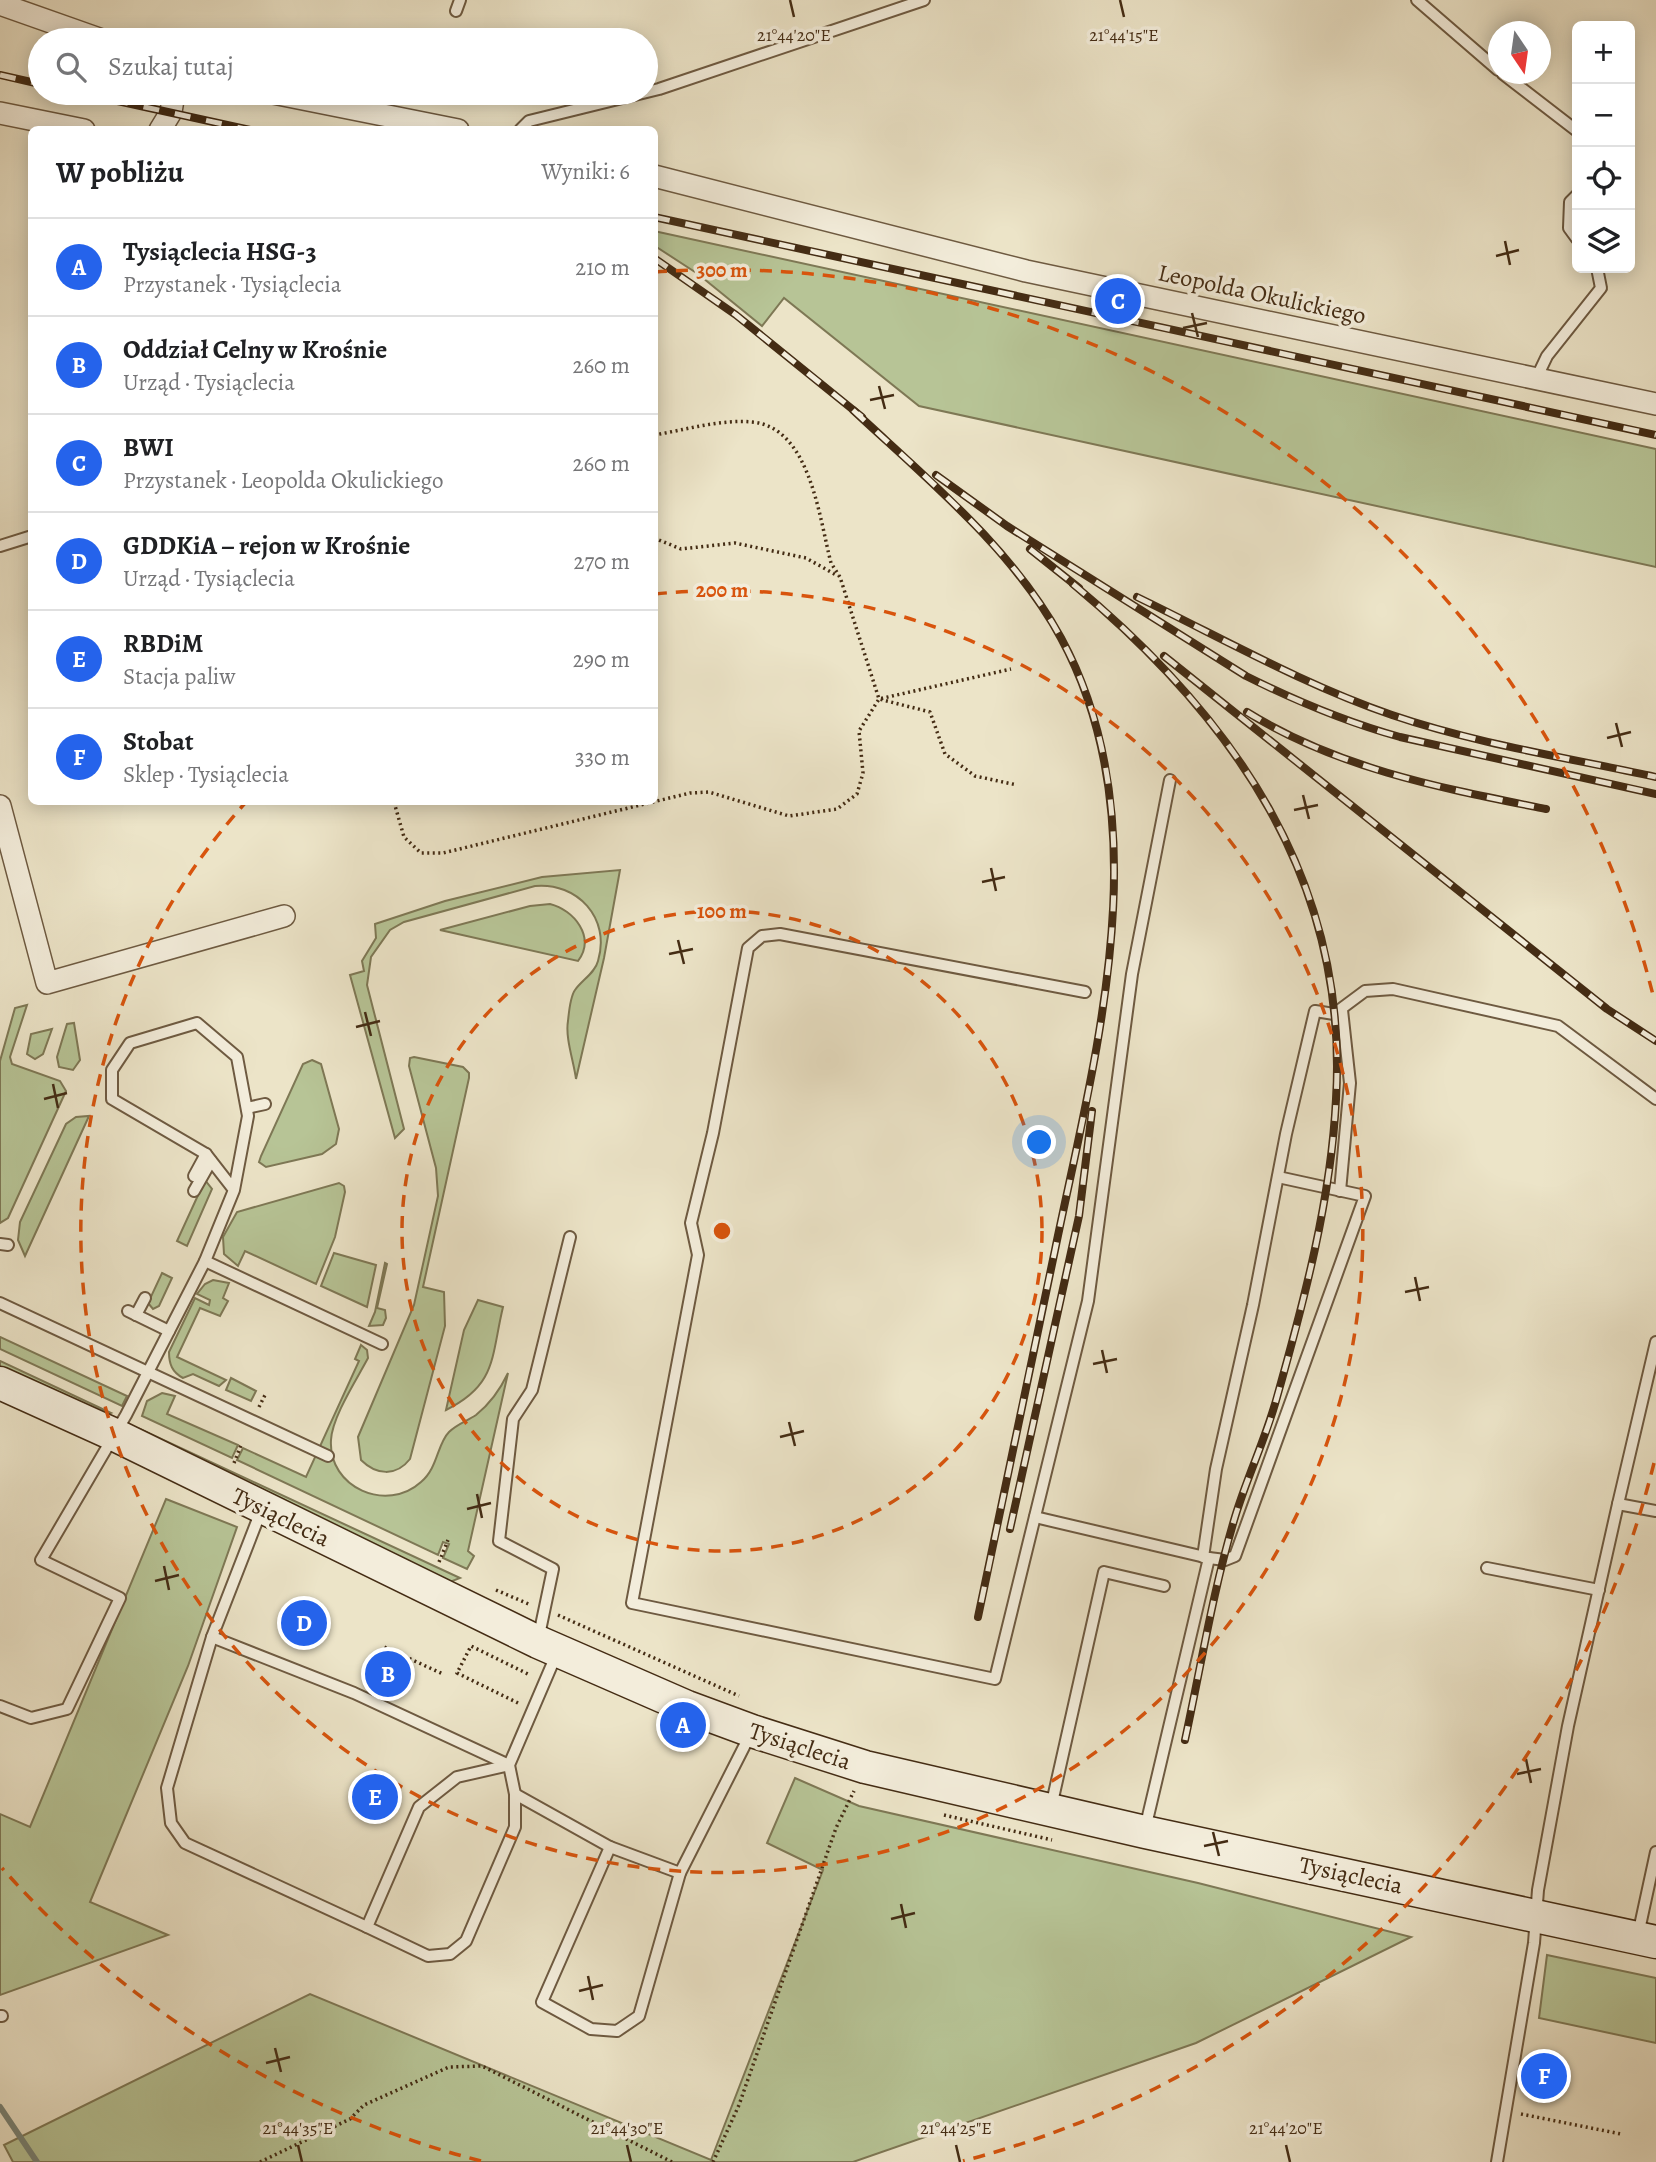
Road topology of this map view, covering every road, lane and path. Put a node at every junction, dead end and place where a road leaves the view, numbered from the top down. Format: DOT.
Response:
graph roads {
  1 [pos="924,0"];
  2 [pos="1417,0"];
  3 [pos="0,5"];
  4 [pos="67,28"];
  5 [pos="1488,61"];
  6 [pos="1516,84"];
  7 [pos="658,89"];
  8 [pos="172,105"];
  9 [pos="333,105"];
  10 [pos="594,105"];
  11 [pos="0,113"];
  12 [pos="64,126"];
  13 [pos="162,126"];
  14 [pos="438,126"];
  15 [pos="524,126"];
  16 [pos="1572,127"];
  17 [pos="658,177"];
  18 [pos="1572,200"];
  19 [pos="1572,232"];
  20 [pos="1598,273"];
  21 [pos="1536,379"];
  22 [pos="1656,404"];
  23 [pos="658,434"];
  24 [pos="28,537"];
  25 [pos="658,540"];
  26 [pos="0,545"];
  27 [pos="840,577"];
  28 [pos="1011,668"];
  29 [pos="880,699"];
  30 [pos="1170,780"];
  31 [pos="1017,785"];
  32 [pos="658,801"];
  33 [pos="395,805"];
  34 [pos="641,805"];
  35 [pos="0,806"];
  36 [pos="284,916"];
  37 [pos="1085,992"];
  38 [pos="1342,1010"];
  39 [pos="1656,1099"];
  40 [pos="265,1104"];
  41 [pos="247,1108"];
  42 [pos="191,1145"];
  43 [pos="184,1156"];
  44 [pos="209,1157"];
  45 [pos="194,1176"];
  46 [pos="1278,1177"];
  47 [pos="234,1190"];
  48 [pos="194,1191"];
  49 [pos="1340,1191"];
  50 [pos="570,1237"];
  51 [pos="205,1261"];
  52 [pos="145,1298"];
  53 [pos="0,1303"];
  54 [pos="169,1331"];
  55 [pos="1656,1342"];
  56 [pos="382,1344"];
  57 [pos="148,1372"];
  58 [pos="0,1383"];
  59 [pos="265,1395"];
  60 [pos="256,1412"];
  61 [pos="115,1436"];
  62 [pos="241,1445"];
  63 [pos="328,1457"];
  64 [pos="233,1465"];
  65 [pos="1618,1504"];
  66 [pos="262,1508"];
  67 [pos="1656,1511"];
  68 [pos="1035,1517"];
  69 [pos="448,1540"];
  70 [pos="1206,1558"];
  71 [pos="439,1562"];
  72 [pos="1487,1568"];
  73 [pos="1164,1586"];
  74 [pos="1599,1590"];
  75 [pos="566,1618"];
  76 [pos="212,1637"];
  77 [pos="548,1646"];
  78 [pos="443,1674"];
  79 [pos="545,1682"];
  80 [pos="373,1687"];
  81 [pos="747,1700"];
  82 [pos="0,1706"];
  83 [pos="524,1708"];
  84 [pos="752,1731"];
  85 [pos="509,1765"];
  86 [pos="865,1767"];
  87 [pos="515,1794"];
  88 [pos="1051,1810"];
  89 [pos="1145,1832"];
  90 [pos="610,1847"];
  91 [pos="1656,1852"];
  92 [pos="680,1873"];
  93 [pos="1535,1916"];
  94 [pos="367,1927"];
  95 [pos="1647,1940"];
  96 [pos="1505,2111"];
  97 [pos="1621,2134"];
  98 [pos="260,2162"];
  99 [pos="672,2162"];
  100 [pos="713,2162"];
  101 [pos="1497,2162"];
  1 -- 7 [label="lane"];
  2 -- 5 [label="lane"];
  3 -- 4 [label="street"];
  6 -- 16 [label="lane"];
  8 -- 13 [label="street"];
  9 -- 14 [label="street"];
  10 -- 15 [label="lane"];
  11 -- 12 [label="street"];
  17 -- 21 [label="street, Leopolda Okulickiego"];
  18 -- 19 [label="lane"];
  20 -- 21 [label="lane"];
  21 -- 22 [label="street, Leopolda Okulickiego"];
  23 -- 27 [label="path"];
  24 -- 26 [label="lane"];
  25 -- 27 [label="path"];
  27 -- 29 [label="path"];
  28 -- 29 [label="path"];
  29 -- 31 [label="path"];
  29 -- 32 [label="path"];
  30 -- 68 [label="lane"];
  33 -- 34 [label="path"];
  35 -- 36 [label="street"];
  37 -- 68 [label="lane"];
  38 -- 39 [label="lane"];
  38 -- 46 [label="lane"];
  38 -- 49 [label="lane"];
  40 -- 41 [label="lane"];
  41 -- 42 [label="lane"];
  41 -- 47 [label="lane"];
  42 -- 43 [label="lane"];
  42 -- 44 [label="lane"];
  44 -- 45 [label="lane"];
  44 -- 47 [label="lane"];
  44 -- 48 [label="lane"];
  46 -- 49 [label="lane"];
  46 -- 70 [label="lane"];
  47 -- 51 [label="lane"];
  49 -- 70 [label="lane"];
  50 -- 77 [label="lane"];
  51 -- 54 [label="lane"];
  51 -- 56 [label="lane"];
  52 -- 54 [label="lane"];
  53 -- 57 [label="lane"];
  54 -- 57 [label="lane"];
  55 -- 65 [label="lane"];
  57 -- 61 [label="lane"];
  57 -- 63 [label="lane"];
  58 -- 61 [label="street, Tysiąclecia"];
  59 -- 60 [label="path"];
  61 -- 66 [label="street, Tysiąclecia"];
  61 -- 82 [label="lane"];
  62 -- 64 [label="path"];
  65 -- 67 [label="lane"];
  65 -- 74 [label="lane"];
  66 -- 76 [label="lane"];
  66 -- 77 [label="street, Tysiąclecia"];
  68 -- 70 [label="lane"];
  69 -- 71 [label="path"];
  70 -- 89 [label="lane"];
  72 -- 74 [label="lane"];
  73 -- 88 [label="lane"];
  74 -- 93 [label="lane"];
  75 -- 81 [label="path"];
  76 -- 85 [label="lane"];
  76 -- 94 [label="lane"];
  77 -- 79 [label="lane"];
  77 -- 84 [label="street, Tysiąclecia"];
  78 -- 80 [label="path"];
  79 -- 83 [label="path"];
  79 -- 85 [label="lane"];
  84 -- 86 [label="street, Tysiąclecia"];
  84 -- 92 [label="lane"];
  85 -- 87 [label="lane"];
  85 -- 94 [label="lane"];
  86 -- 88 [label="street, Tysiąclecia"];
  86 -- 100 [label="path"];
  87 -- 90 [label="lane"];
  87 -- 94 [label="lane"];
  88 -- 89 [label="street, Tysiąclecia"];
  89 -- 93 [label="street, Tysiąclecia"];
  90 -- 92 [label="lane"];
  90 -- 92 [label="lane"];
  91 -- 95 [label="lane"];
  93 -- 95 [label="street, Tysiąclecia"];
  93 -- 96 [label="lane"];
  96 -- 97 [label="path"];
  96 -- 101 [label="lane"];
  98 -- 99 [label="path"];
}
